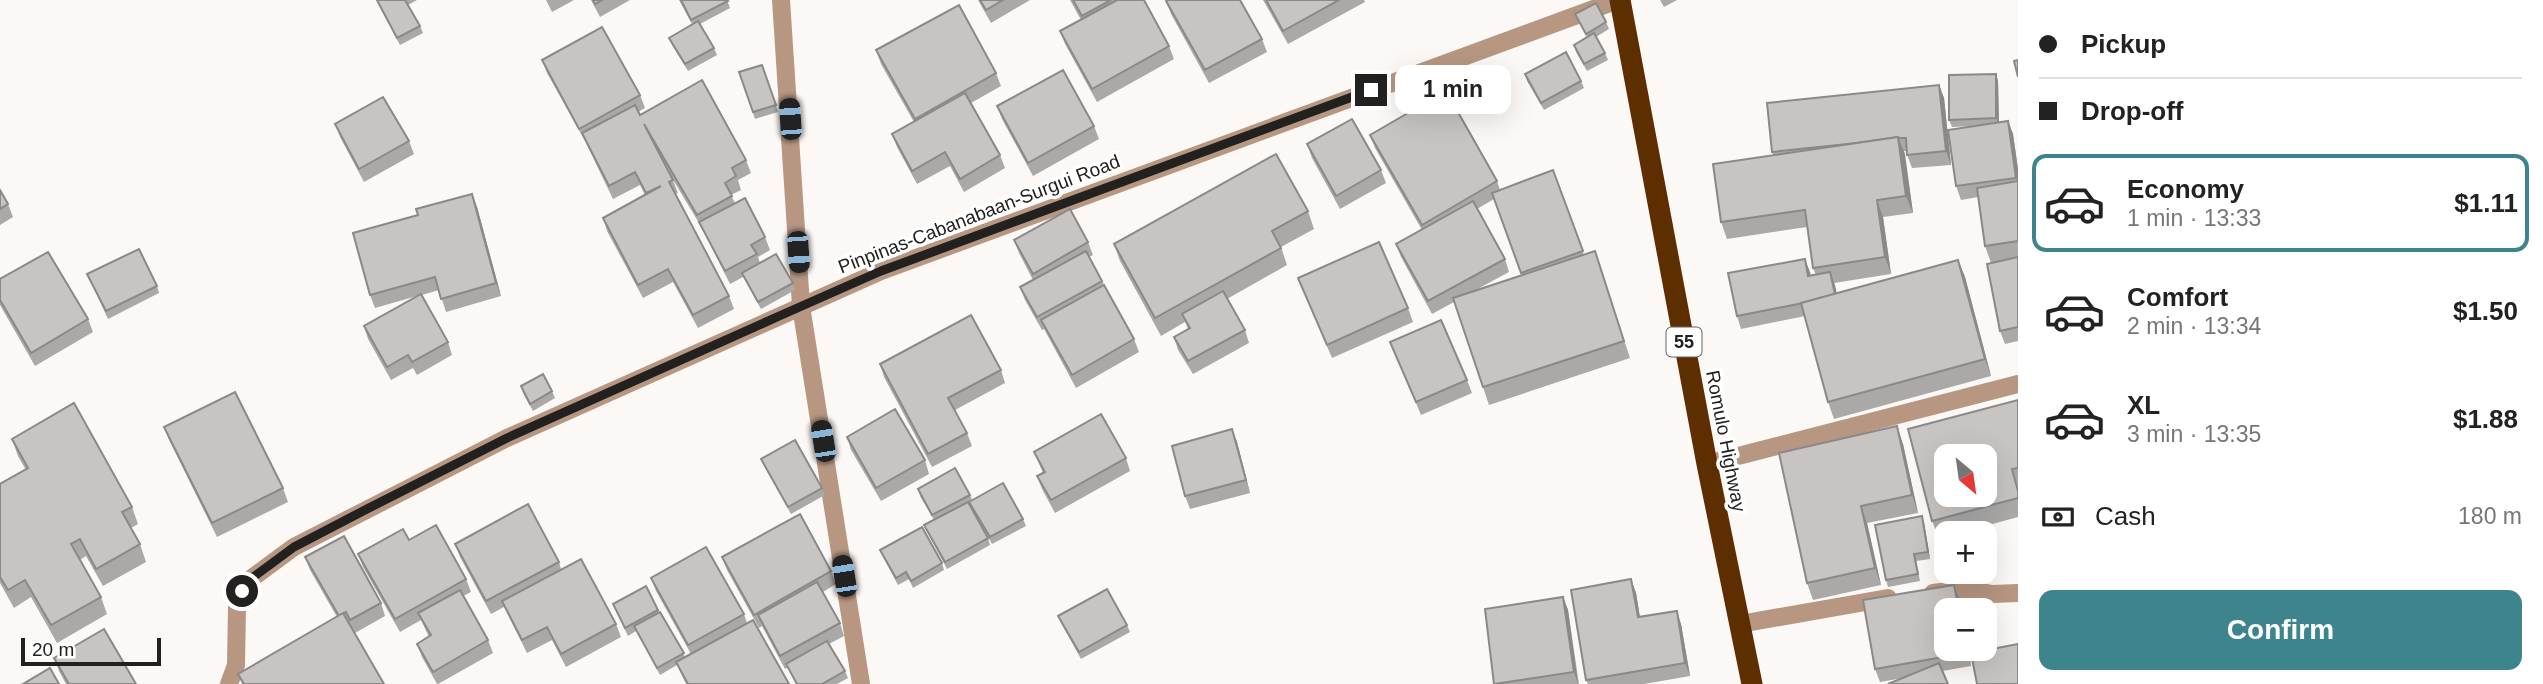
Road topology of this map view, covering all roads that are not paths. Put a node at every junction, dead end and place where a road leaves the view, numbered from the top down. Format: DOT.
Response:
graph roads {
  1 [pos="781,0"];
  2 [pos="1619,0"];
  3 [pos="802,306"];
  4 [pos="2018,384"];
  5 [pos="1707,464"];
  6 [pos="2018,593"];
  7 [pos="1740,624"];
  8 [pos="229,684"];
  9 [pos="861,684"];
  10 [pos="1752,684"];
  1 -- 3 [label="street"];
  2 -- 3 [label="street, Pinpinas-Cabanabaan-Surgui Road"];
  2 -- 5 [label="highway, Romulo Highway / 55"];
  3 -- 8 [label="street, Pinpinas-Cabanabaan-Surgui Road"];
  3 -- 9 [label="street"];
  4 -- 5 [label="street"];
  5 -- 7 [label="highway, Romulo Highway / 55"];
  6 -- 7 [label="street"];
  7 -- 10 [label="highway, Romulo Highway / 55"];
}
